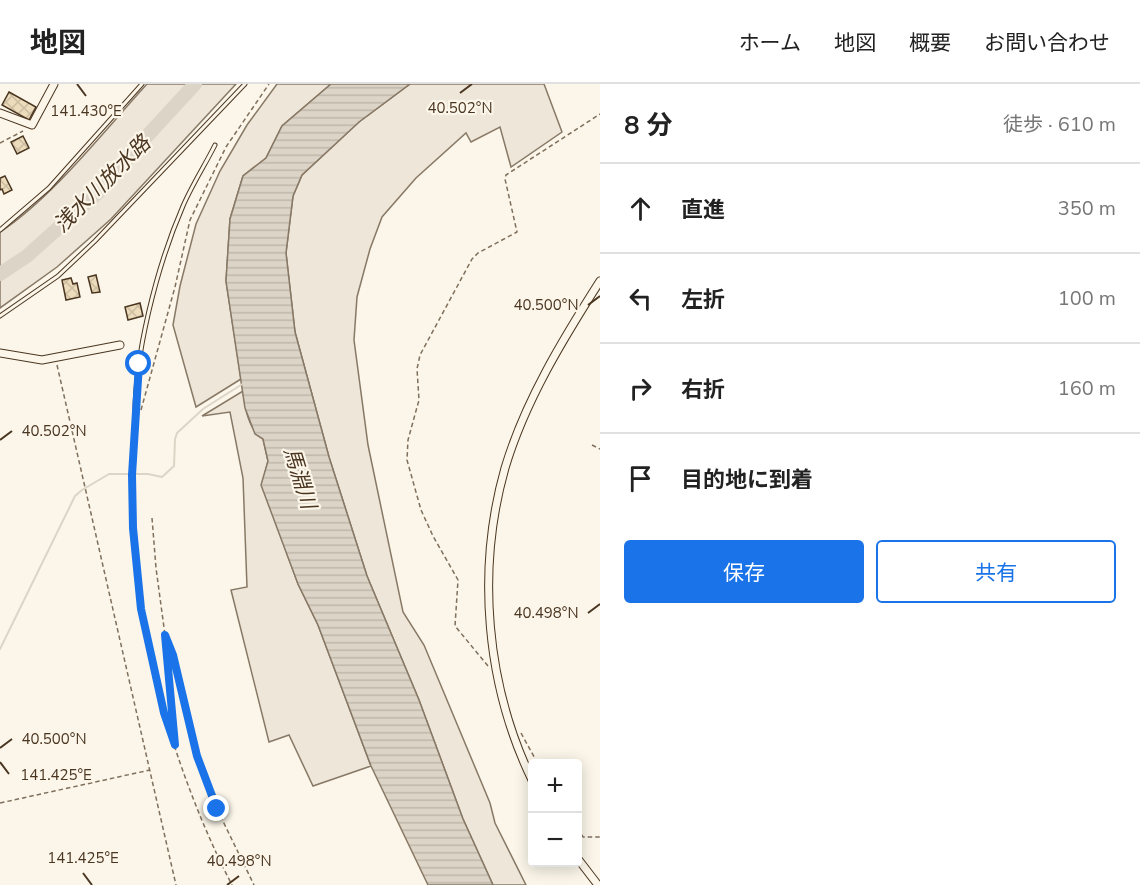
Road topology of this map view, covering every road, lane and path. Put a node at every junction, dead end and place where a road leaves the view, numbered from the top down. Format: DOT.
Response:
graph roads {
  1 [pos="54,84"];
  2 [pos="142,84"];
  3 [pos="245,84"];
  4 [pos="270,84"];
  5 [pos="0,113"];
  6 [pos="600,114"];
  7 [pos="32,125"];
  8 [pos="0,143"];
  9 [pos="215,146"];
  10 [pos="0,230"];
  11 [pos="600,281"];
  12 [pos="0,316"];
  13 [pos="120,345"];
  14 [pos="0,353"];
  15 [pos="55,359"];
  16 [pos="141,412"];
  17 [pos="135,424"];
  18 [pos="592,445"];
  19 [pos="600,449"];
  20 [pos="152,518"];
  21 [pos="165,635"];
  22 [pos="496,676"];
  23 [pos="518,727"];
  24 [pos="175,745"];
  25 [pos="535,759"];
  26 [pos="150,770"];
  27 [pos="528,771"];
  28 [pos="0,803"];
  29 [pos="582,835"];
  30 [pos="600,837"];
  31 [pos="582,864"];
  32 [pos="176,885"];
  33 [pos="232,885"];
  34 [pos="254,885"];
  35 [pos="598,885"];
  1 -- 7 [label="street"];
  2 -- 10 [label="lane"];
  3 -- 12 [label="lane"];
  4 -- 16 [label="path"];
  5 -- 7 [label="street"];
  6 -- 22 [label="path"];
  7 -- 8 [label="path"];
  9 -- 17 [label="lane"];
  11 -- 22 [label="street"];
  13 -- 15 [label="street"];
  14 -- 15 [label="street"];
  15 -- 26 [label="path"];
  17 -- 24 [label="path"];
  18 -- 19 [label="path"];
  20 -- 21 [label="path"];
  21 -- 24 [label="path"];
  21 -- 34 [label="path"];
  22 -- 27 [label="street"];
  23 -- 25 [label="path"];
  24 -- 33 [label="path"];
  26 -- 28 [label="path"];
  26 -- 32 [label="path"];
  29 -- 30 [label="path"];
  31 -- 35 [label="street"];
}
